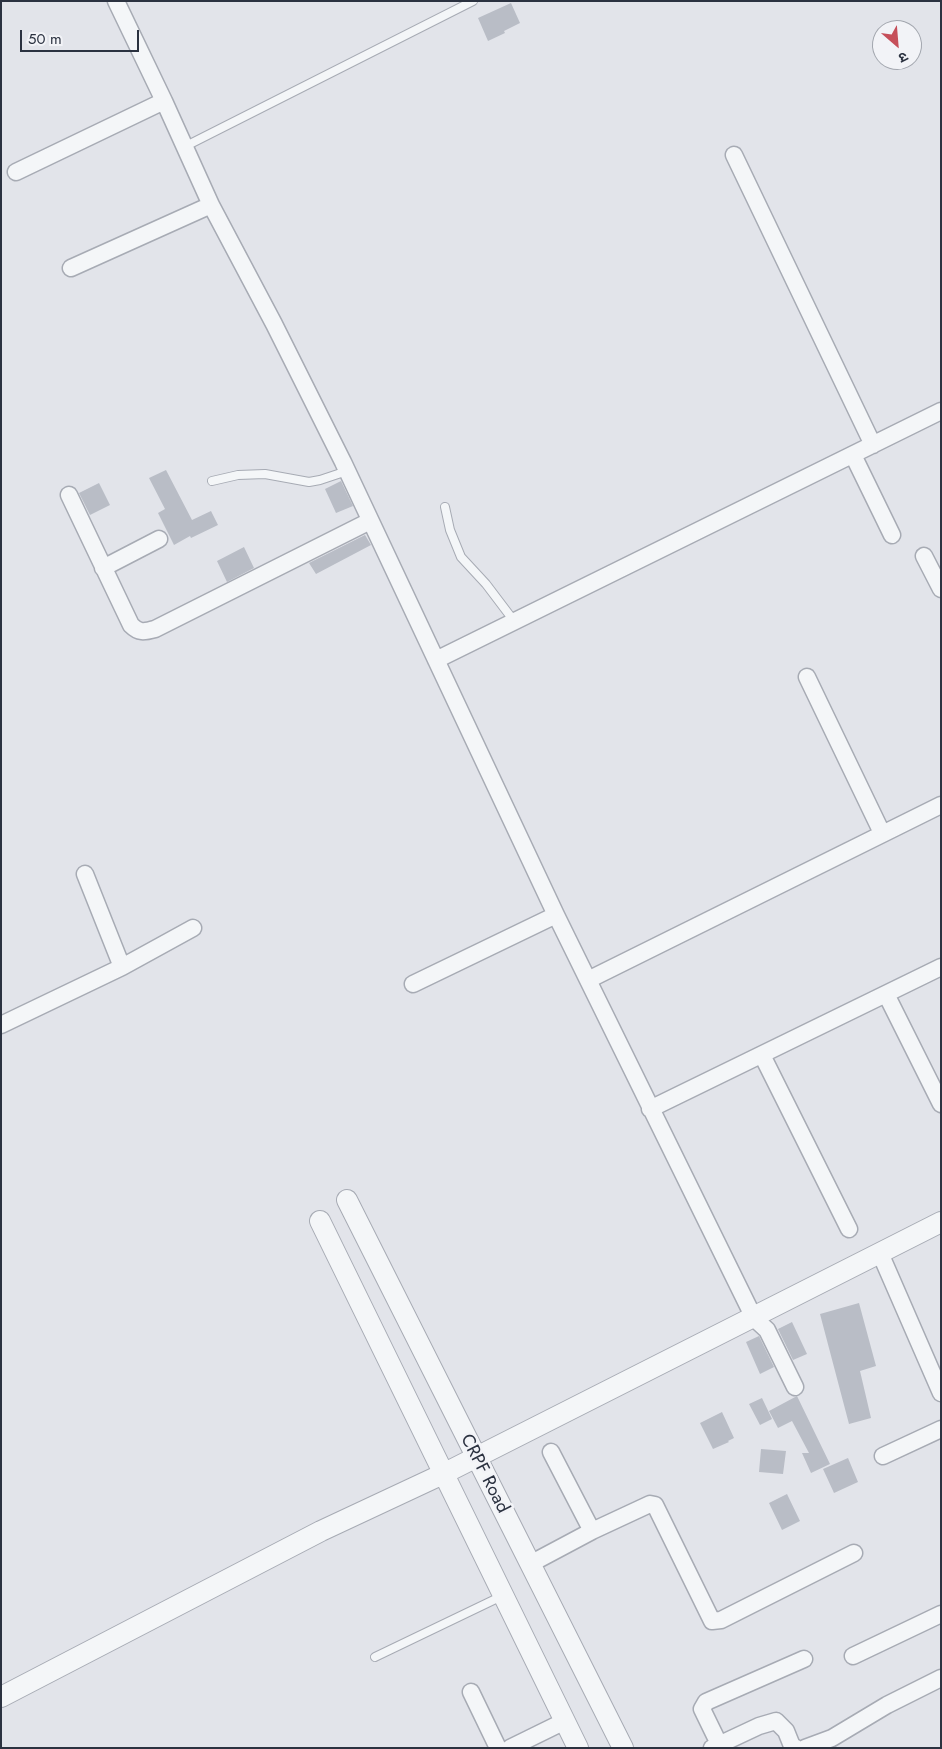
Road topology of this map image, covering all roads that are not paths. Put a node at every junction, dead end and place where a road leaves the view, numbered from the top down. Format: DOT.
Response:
graph roads {
  1 [pos="116,1"];
  2 [pos="473,1"];
  3 [pos="164,101"];
  4 [pos="184,147"];
  5 [pos="734,155"];
  6 [pos="16,172"];
  7 [pos="211,205"];
  8 [pos="71,268"];
  9 [pos="941,411"];
  10 [pos="873,445"];
  11 [pos="853,455"];
  12 [pos="348,471"];
  13 [pos="212,481"];
  14 [pos="69,496"];
  15 [pos="445,507"];
  16 [pos="370,521"];
  17 [pos="892,535"];
  18 [pos="159,539"];
  19 [pos="924,556"];
  20 [pos="104,568"];
  21 [pos="941,589"];
  22 [pos="514,621"];
  23 [pos="436,660"];
  24 [pos="807,677"];
  25 [pos="941,805"];
  26 [pos="882,833"];
  27 [pos="85,874"];
  28 [pos="556,915"];
  29 [pos="193,928"];
  30 [pos="122,967"];
  31 [pos="941,967"];
  32 [pos="588,980"];
  33 [pos="413,984"];
  34 [pos="886,994"];
  35 [pos="1,1024"];
  36 [pos="762,1055"];
  37 [pos="941,1104"];
  38 [pos="650,1109"];
  39 [pos="347,1200"];
  40 [pos="320,1221"];
  41 [pos="941,1222"];
  42 [pos="849,1229"];
  43 [pos="880,1253"];
  44 [pos="754,1318"];
  45 [pos="795,1387"];
  46 [pos="941,1393"];
  47 [pos="941,1429"];
  48 [pos="551,1452"];
  49 [pos="475,1456"];
  50 [pos="883,1456"];
  51 [pos="444,1473"];
  52 [pos="592,1531"];
  53 [pos="854,1553"];
  54 [pos="530,1564"];
  55 [pos="504,1595"];
  56 [pos="941,1614"];
  57 [pos="853,1656"];
  58 [pos="375,1658"];
  59 [pos="804,1659"];
  60 [pos="941,1678"];
  61 [pos="470,1692"];
  62 [pos="1,1697"];
  63 [pos="565,1721"];
  64 [pos="716,1746"];
  65 [pos="498,1748"];
  66 [pos="510,1748"];
  67 [pos="578,1748"];
  68 [pos="623,1748"];
  69 [pos="796,1748"];
  70 [pos="805,1748"];
  1 -- 3 [label="street"];
  2 -- 4 [label="lane"];
  3 -- 4 [label="street"];
  3 -- 6 [label="street"];
  4 -- 7 [label="street"];
  5 -- 10 [label="street"];
  7 -- 8 [label="street"];
  7 -- 12 [label="street"];
  9 -- 10 [label="street"];
  10 -- 11 [label="street"];
  11 -- 17 [label="street"];
  11 -- 22 [label="street"];
  12 -- 13 [label="lane"];
  12 -- 16 [label="street"];
  14 -- 20 [label="street"];
  15 -- 22 [label="lane"];
  16 -- 20 [label="street"];
  16 -- 23 [label="street"];
  18 -- 20 [label="street"];
  19 -- 21 [label="street"];
  22 -- 23 [label="street"];
  23 -- 28 [label="street"];
  24 -- 26 [label="street"];
  25 -- 26 [label="street"];
  26 -- 32 [label="street"];
  27 -- 30 [label="street"];
  28 -- 32 [label="street"];
  28 -- 33 [label="street"];
  29 -- 30 [label="street"];
  30 -- 35 [label="street"];
  31 -- 34 [label="street"];
  32 -- 38 [label="street"];
  34 -- 36 [label="street"];
  34 -- 37 [label="street"];
  36 -- 38 [label="street"];
  36 -- 42 [label="street"];
  38 -- 44 [label="street"];
  39 -- 49 [label="street, CRPF Road"];
  40 -- 51 [label="street"];
  41 -- 43 [label="street"];
  43 -- 44 [label="street"];
  43 -- 46 [label="street"];
  44 -- 45 [label="street"];
  44 -- 49 [label="street"];
  47 -- 50 [label="street"];
  48 -- 52 [label="street"];
  49 -- 51 [label="street"];
  49 -- 54 [label="street, CRPF Road"];
  51 -- 55 [label="street"];
  51 -- 62 [label="street"];
  52 -- 53 [label="street"];
  52 -- 54 [label="street"];
  54 -- 68 [label="street, CRPF Road"];
  55 -- 58 [label="lane"];
  55 -- 63 [label="street"];
  56 -- 57 [label="street"];
  59 -- 64 [label="street"];
  60 -- 70 [label="street"];
  61 -- 65 [label="street"];
  63 -- 66 [label="street"];
  63 -- 67 [label="street"];
  64 -- 69 [label="street"];
}
